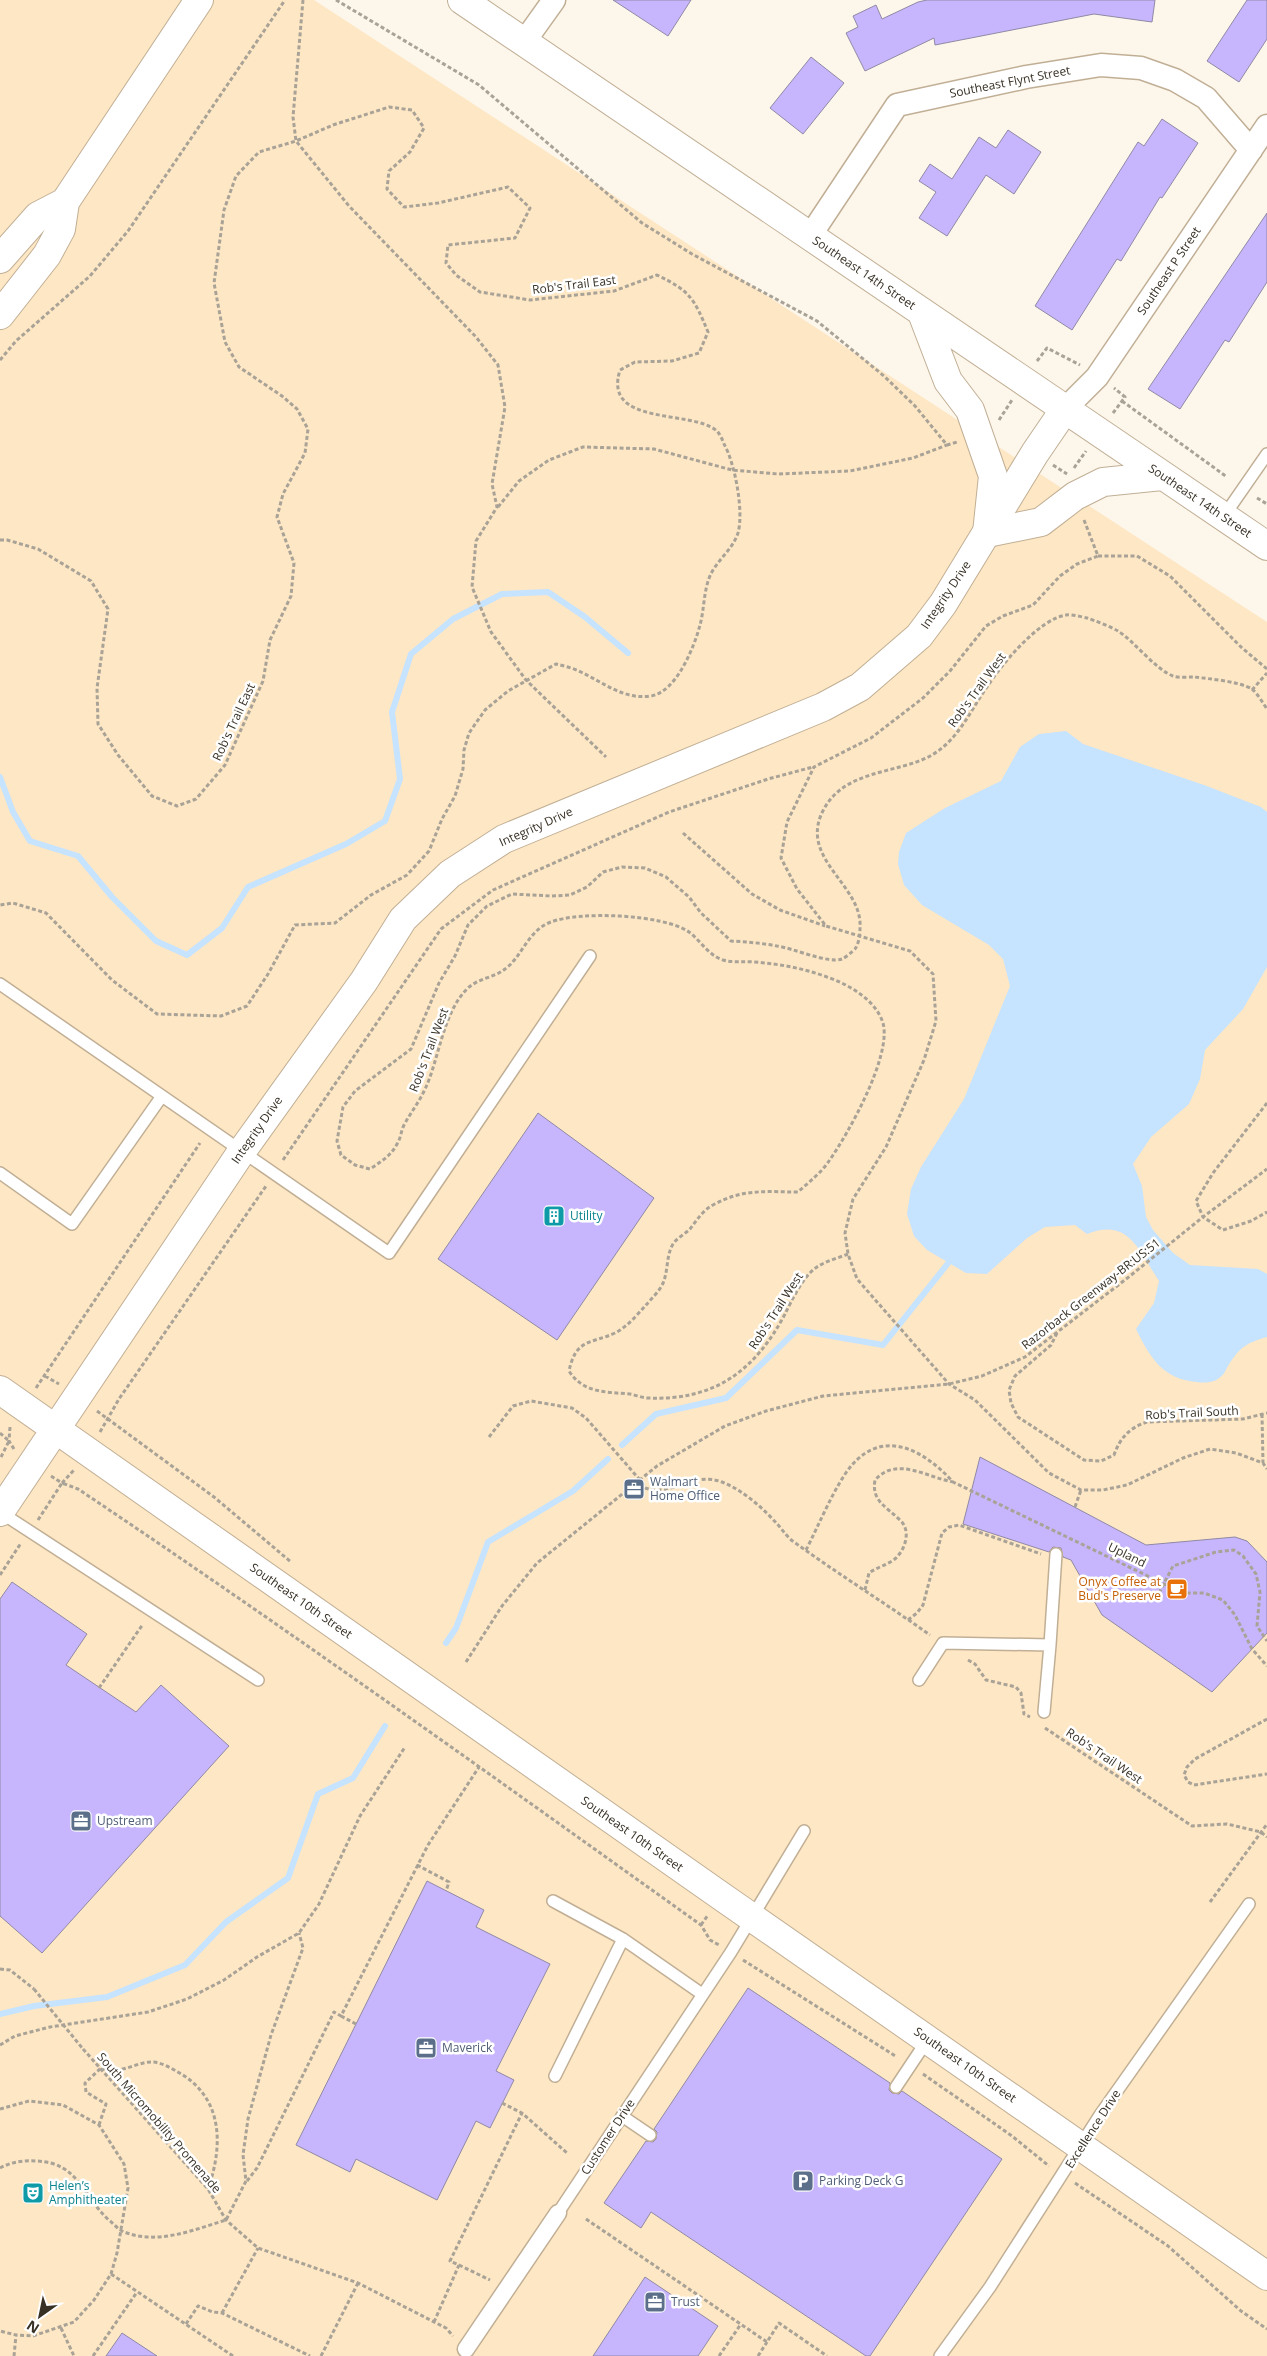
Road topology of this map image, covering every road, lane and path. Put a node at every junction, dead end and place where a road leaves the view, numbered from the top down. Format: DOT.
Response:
graph roads {
  1 [pos="199,0"];
  2 [pos="285,0"];
  3 [pos="303,0"];
  4 [pos="336,0"];
  5 [pos="462,0"];
  6 [pos="554,0"];
  7 [pos="524,42"];
  8 [pos="1267,126"];
  9 [pos="296,140"];
  10 [pos="1251,150"];
  11 [pos="64,202"];
  12 [pos="810,236"];
  13 [pos="0,259"];
  14 [pos="922,313"];
  15 [pos="0,315"];
  16 [pos="1047,348"];
  17 [pos="0,360"];
  18 [pos="1081,366"];
  19 [pos="1110,385"];
  20 [pos="1065,409"];
  21 [pos="962,440"];
  22 [pos="947,445"];
  23 [pos="1267,454"];
  24 [pos="732,470"];
  25 [pos="1162,476"];
  26 [pos="1227,477"];
  27 [pos="1257,498"];
  28 [pos="1267,504"];
  29 [pos="497,507"];
  30 [pos="1223,517"];
  31 [pos="1083,518"];
  32 [pos="987,533"];
  33 [pos="0,540"];
  34 [pos="1267,546"];
  35 [pos="1098,556"];
  36 [pos="1267,669"];
  37 [pos="1267,673"];
  38 [pos="526,680"];
  39 [pos="1252,690"];
  40 [pos="1267,709"];
  41 [pos="606,756"];
  42 [pos="814,767"];
  43 [pos="684,833"];
  44 [pos="0,905"];
  45 [pos="826,926"];
  46 [pos="860,936"];
  47 [pos="590,956"];
  48 [pos="0,984"];
  49 [pos="162,1096"];
  50 [pos="1267,1103"];
  51 [pos="200,1143"];
  52 [pos="242,1151"];
  53 [pos="1267,1169"];
  54 [pos="0,1173"];
  55 [pos="274,1173"];
  56 [pos="1267,1212"];
  57 [pos="1203,1217"];
  58 [pos="848,1254"];
  59 [pos="1058,1332"];
  60 [pos="45,1376"];
  61 [pos="56,1382"];
  62 [pos="949,1384"];
  63 [pos="0,1390"];
  64 [pos="34,1391"];
  65 [pos="94,1408"];
  66 [pos="1267,1413"];
  67 [pos="1262,1414"];
  68 [pos="109,1419"];
  69 [pos="10,1426"];
  70 [pos="103,1428"];
  71 [pos="55,1429"];
  72 [pos="0,1433"];
  73 [pos="489,1438"];
  74 [pos="9,1441"];
  75 [pos="18,1455"];
  76 [pos="0,1459"];
  77 [pos="1264,1463"];
  78 [pos="76,1469"];
  79 [pos="1267,1469"];
  80 [pos="49,1475"];
  81 [pos="640,1480"];
  82 [pos="953,1482"];
  83 [pos="62,1484"];
  84 [pos="1081,1490"];
  85 [pos="1075,1507"];
  86 [pos="0,1512"];
  87 [pos="30,1531"];
  88 [pos="806,1550"];
  89 [pos="1056,1556"];
  90 [pos="297,1568"];
  91 [pos="0,1575"];
  92 [pos="1164,1583"];
  93 [pos="865,1590"];
  94 [pos="1159,1593"];
  95 [pos="152,1611"];
  96 [pos="908,1620"];
  97 [pos="932,1636"];
  98 [pos="1267,1641"];
  99 [pos="1050,1645"];
  100 [pos="966,1659"];
  101 [pos="466,1662"];
  102 [pos="1267,1666"];
  103 [pos="258,1680"];
  104 [pos="919,1680"];
  105 [pos="99,1688"];
  106 [pos="1044,1712"];
  107 [pos="1267,1720"];
  108 [pos="1036,1722"];
  109 [pos="1042,1726"];
  110 [pos="405,1747"];
  111 [pos="479,1767"];
  112 [pos="1267,1774"];
  113 [pos="1267,1824"];
  114 [pos="804,1831"];
  115 [pos="1261,1832"];
  116 [pos="1267,1837"];
  117 [pos="417,1865"];
  118 [pos="446,1891"];
  119 [pos="553,1901"];
  120 [pos="1210,1902"];
  121 [pos="1249,1904"];
  122 [pos="753,1918"];
  123 [pos="299,1933"];
  124 [pos="622,1939"];
  125 [pos="718,1944"];
  126 [pos="0,1968"];
  127 [pos="702,1994"];
  128 [pos="341,2016"];
  129 [pos="356,2024"];
  130 [pos="928,2039"];
  131 [pos="0,2045"];
  132 [pos="101,2068"];
  133 [pos="555,2076"];
  134 [pos="896,2087"];
  135 [pos="502,2103"];
  136 [pos="0,2110"];
  137 [pos="522,2113"];
  138 [pos="622,2116"];
  139 [pos="98,2125"];
  140 [pos="650,2135"];
  141 [pos="1081,2146"];
  142 [pos="567,2153"];
  143 [pos="0,2168"];
  144 [pos="246,2181"];
  145 [pos="208,2189"];
  146 [pos="1087,2190"];
  147 [pos="558,2213"];
  148 [pos="586,2219"];
  149 [pos="226,2220"];
  150 [pos="121,2231"];
  151 [pos="258,2248"];
  152 [pos="459,2265"];
  153 [pos="110,2274"];
  154 [pos="1267,2276"];
  155 [pos="358,2283"];
  156 [pos="507,2289"];
  157 [pos="136,2292"];
  158 [pos="222,2313"];
  159 [pos="434,2322"];
  160 [pos="186,2324"];
  161 [pos="740,2324"];
  162 [pos="61,2328"];
  163 [pos="1267,2329"];
  164 [pos="0,2330"];
  165 [pos="16,2335"];
  166 [pos="767,2342"];
  167 [pos="463,2353"];
  168 [pos="14,2356"];
  169 [pos="74,2356"];
  170 [pos="93,2356"];
  171 [pos="233,2356"];
  172 [pos="310,2356"];
  173 [pos="321,2356"];
  174 [pos="720,2356"];
  175 [pos="758,2356"];
  176 [pos="827,2356"];
  177 [pos="940,2356"];
  1 -- 11 [label="street"];
  2 -- 17 [label="path"];
  3 -- 9 [label="path"];
  4 -- 22 [label="path"];
  5 -- 7 [label="street, Southeast 14th Street"];
  6 -- 7 [label="street"];
  7 -- 12 [label="street, Southeast 14th Street"];
  8 -- 10 [label="street, Southeast P Street"];
  9 -- 24 [label="path, Rob's Trail East"];
  9 -- 29 [label="path"];
  9 -- 33 [label="path, Rob's Trail East"];
  10 -- 12 [label="street, Southeast Flynt Street"];
  10 -- 20 [label="street, Southeast P Street"];
  11 -- 13 [label="street"];
  11 -- 15 [label="street"];
  12 -- 14 [label="street, Southeast 14th Street"];
  14 -- 20 [label="street, Southeast 14th Street"];
  14 -- 32 [label="street"];
  16 -- 18 [label="path"];
  19 -- 26 [label="path"];
  20 -- 25 [label="street, Southeast 14th Street"];
  20 -- 32 [label="street, Integrity Drive"];
  21 -- 22 [label="path"];
  22 -- 24 [label="path"];
  23 -- 30 [label="lane"];
  24 -- 29 [label="path"];
  24 -- 38 [label="path, Rob's Trail East"];
  25 -- 30 [label="street, Southeast 14th Street"];
  25 -- 32 [label="street"];
  27 -- 28 [label="path"];
  29 -- 38 [label="path"];
  30 -- 34 [label="street, Southeast 14th Street"];
  31 -- 35 [label="path"];
  32 -- 52 [label="street, Integrity Drive"];
  35 -- 36 [label="path"];
  35 -- 42 [label="path"];
  37 -- 39 [label="path"];
  38 -- 41 [label="path"];
  38 -- 44 [label="path, Rob's Trail East"];
  39 -- 40 [label="path"];
  39 -- 46 [label="path, Rob's Trail West"];
  42 -- 45 [label="path"];
  42 -- 55 [label="path"];
  43 -- 45 [label="path"];
  45 -- 46 [label="path"];
  46 -- 58 [label="path"];
  46 -- 58 [label="path, Rob's Trail West"];
  47 -- 55 [label="lane"];
  48 -- 49 [label="lane"];
  49 -- 52 [label="lane"];
  49 -- 54 [label="lane"];
  50 -- 57 [label="path"];
  51 -- 60 [label="path"];
  52 -- 55 [label="lane"];
  52 -- 71 [label="street, Integrity Drive"];
  53 -- 57 [label="path, Razorback Greenway-BR:US:51"];
  55 -- 68 [label="path"];
  56 -- 57 [label="path"];
  57 -- 59 [label="path, Razorback Greenway-BR:US:51"];
  58 -- 62 [label="path"];
  59 -- 62 [label="path, Razorback Greenway-BR:US:51"];
  59 -- 67 [label="path, Rob's Trail South"];
  60 -- 61 [label="path"];
  60 -- 64 [label="path"];
  62 -- 81 [label="path, Razorback Greenway-BR:US:51"];
  62 -- 84 [label="path"];
  63 -- 71 [label="street, Southeast 10th Street"];
  65 -- 68 [label="path"];
  66 -- 67 [label="path, Rob's Trail South"];
  67 -- 77 [label="path"];
  68 -- 70 [label="path"];
  68 -- 90 [label="path"];
  69 -- 74 [label="path"];
  71 -- 86 [label="street, Integrity Drive"];
  71 -- 122 [label="street, Southeast 10th Street"];
  72 -- 74 [label="path"];
  73 -- 81 [label="path"];
  74 -- 75 [label="path"];
  74 -- 76 [label="path"];
  77 -- 79 [label="path"];
  77 -- 84 [label="path"];
  78 -- 83 [label="path"];
  80 -- 83 [label="path"];
  81 -- 88 [label="path"];
  81 -- 101 [label="path, Razorback Greenway-BR:US:51"];
  82 -- 88 [label="path, Upland"];
  82 -- 92 [label="path, Upland"];
  82 -- 93 [label="path, Upland"];
  83 -- 87 [label="path"];
  83 -- 111 [label="path"];
  84 -- 85 [label="path"];
  86 -- 87 [label="lane"];
  87 -- 91 [label="path"];
  87 -- 95 [label="lane"];
  88 -- 93 [label="path"];
  89 -- 96 [label="path"];
  89 -- 99 [label="lane"];
  92 -- 94 [label="path"];
  92 -- 98 [label="path"];
  92 -- 102 [label="path, Upland"];
  93 -- 96 [label="path"];
  95 -- 103 [label="lane"];
  95 -- 105 [label="path"];
  96 -- 97 [label="path"];
  99 -- 104 [label="lane"];
  99 -- 106 [label="lane"];
  100 -- 108 [label="path"];
  107 -- 112 [label="path"];
  109 -- 115 [label="path, Rob's Trail West"];
  110 -- 123 [label="path"];
  111 -- 117 [label="path"];
  111 -- 125 [label="path"];
  113 -- 115 [label="path"];
  114 -- 122 [label="lane, Customer Drive"];
  115 -- 116 [label="path, Rob's Trail West"];
  115 -- 120 [label="path"];
  117 -- 118 [label="path"];
  117 -- 128 [label="path"];
  119 -- 124 [label="lane"];
  121 -- 141 [label="lane, Excellence Drive"];
  122 -- 127 [label="lane, Customer Drive"];
  122 -- 130 [label="street, Southeast 10th Street"];
  123 -- 131 [label="path"];
  123 -- 144 [label="path"];
  124 -- 127 [label="lane"];
  124 -- 133 [label="lane"];
  126 -- 132 [label="path, South Micromobility Promenade, bridge"];
  127 -- 138 [label="lane, Customer Drive"];
  128 -- 129 [label="path"];
  128 -- 144 [label="path"];
  130 -- 134 [label="lane"];
  130 -- 141 [label="street, Southeast 10th Street"];
  132 -- 139 [label="path"];
  132 -- 145 [label="path, South Micromobility Promenade"];
  132 -- 145 [label="path"];
  135 -- 137 [label="path"];
  136 -- 139 [label="path"];
  137 -- 142 [label="path"];
  137 -- 152 [label="path"];
  138 -- 140 [label="lane"];
  138 -- 147 [label="lane, Customer Drive"];
  139 -- 150 [label="path"];
  141 -- 154 [label="street, Southeast 10th Street"];
  141 -- 177 [label="lane, Excellence Drive"];
  143 -- 150 [label="path"];
  144 -- 149 [label="path"];
  145 -- 149 [label="path, South Micromobility Promenade"];
  146 -- 163 [label="path"];
  147 -- 156 [label="street, Customer Drive"];
  148 -- 161 [label="path"];
  149 -- 150 [label="path"];
  149 -- 151 [label="path, South Micromobility Promenade"];
  150 -- 153 [label="path"];
  151 -- 155 [label="path, South Micromobility Promenade"];
  151 -- 158 [label="path"];
  152 -- 156 [label="path"];
  152 -- 159 [label="path"];
  153 -- 157 [label="path"];
  153 -- 162 [label="path"];
  155 -- 159 [label="path, South Micromobility Promenade"];
  155 -- 173 [label="path"];
  156 -- 167 [label="street, Customer Drive"];
  157 -- 160 [label="path"];
  157 -- 170 [label="path"];
  158 -- 160 [label="path"];
  158 -- 172 [label="path"];
  159 -- 167 [label="path, South Micromobility Promenade"];
  160 -- 171 [label="path"];
  161 -- 166 [label="path"];
  161 -- 174 [label="path"];
  162 -- 165 [label="path"];
  162 -- 169 [label="path"];
  164 -- 165 [label="path"];
  165 -- 168 [label="path"];
  166 -- 175 [label="path"];
  166 -- 176 [label="path"];
}
